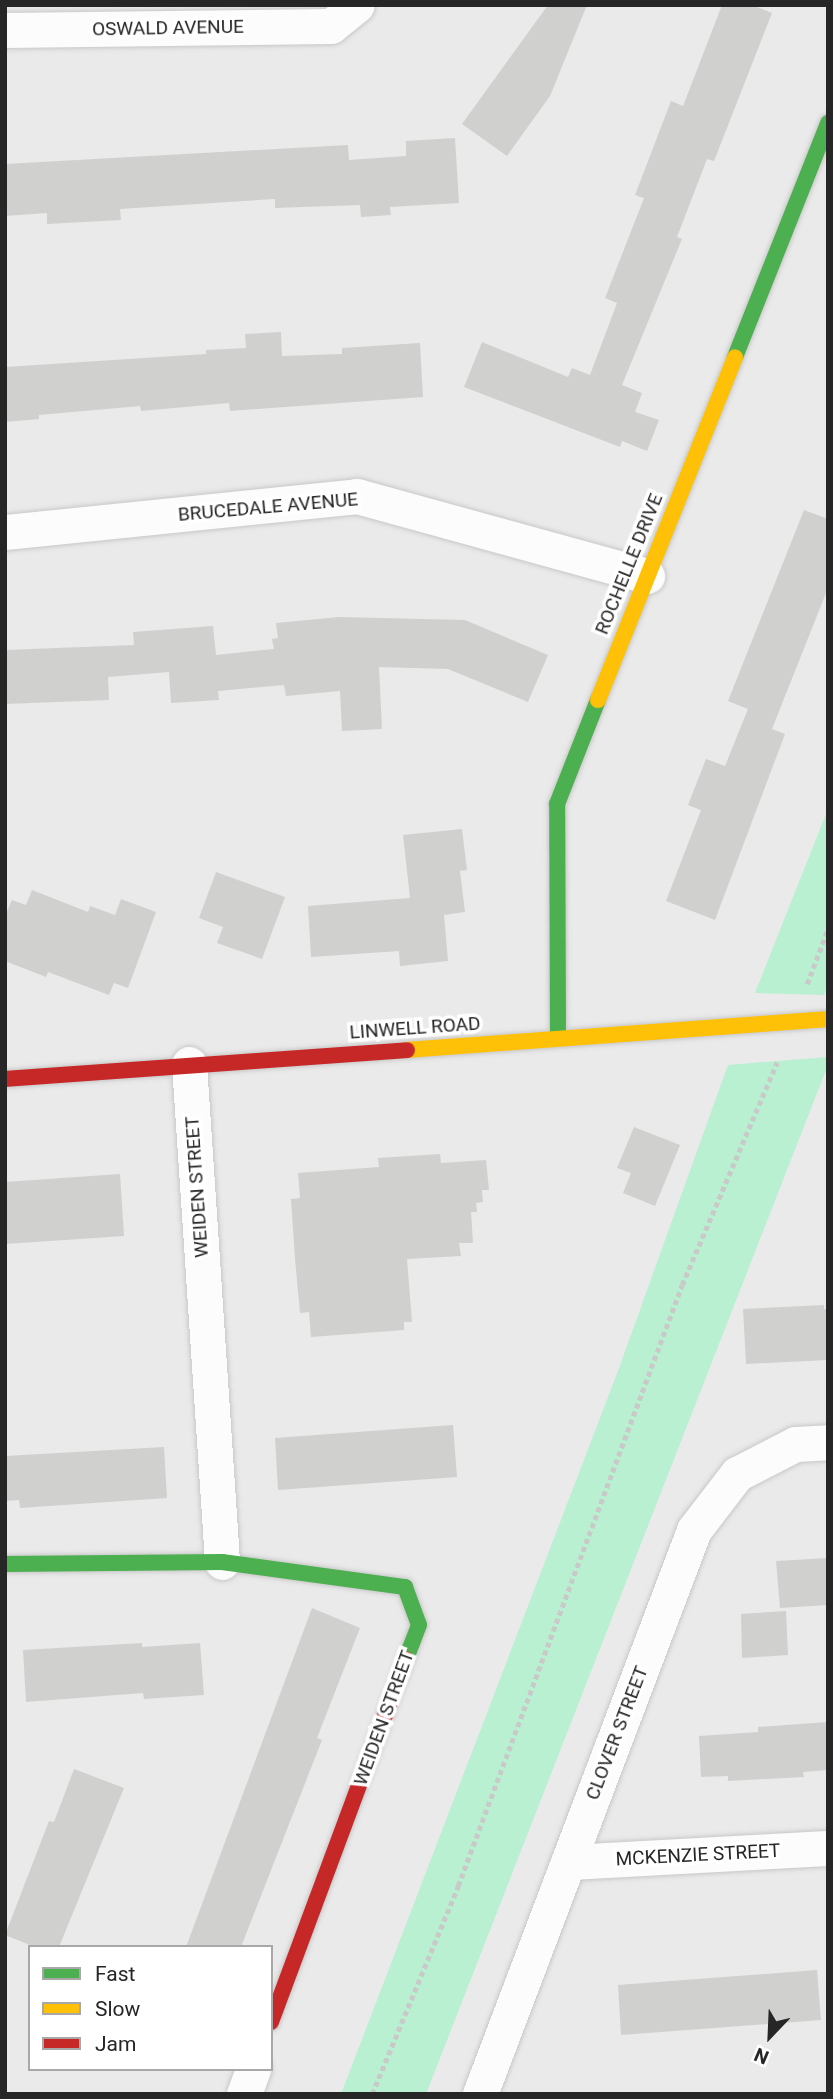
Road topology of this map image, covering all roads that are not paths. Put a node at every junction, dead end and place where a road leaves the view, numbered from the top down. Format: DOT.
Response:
graph roads {
  1 [pos="344,16"];
  2 [pos="5,30"];
  3 [pos="828,122"];
  4 [pos="5,532"];
  5 [pos="647,576"];
  6 [pos="828,1019"];
  7 [pos="558,1038"];
  8 [pos="189,1065"];
  9 [pos="5,1079"];
  10 [pos="828,1442"];
  11 [pos="222,1562"];
  12 [pos="5,1564"];
  13 [pos="828,1848"];
  14 [pos="569,1862"];
  15 [pos="273,2017"];
  16 [pos="253,2071"];
  17 [pos="244,2094"];
  18 [pos="480,2094"];
  1 -- 2 [label="street, OSWALD AVENUE"];
  3 -- 5 [label="street, ROCHELLE DRIVE"];
  4 -- 5 [label="street, BRUCEDALE AVENUE"];
  5 -- 7 [label="street, ROCHELLE DRIVE"];
  6 -- 7 [label="street, LINWELL ROAD"];
  7 -- 8 [label="street, LINWELL ROAD"];
  8 -- 9 [label="street, LINWELL ROAD"];
  8 -- 11 [label="street, WEIDEN STREET"];
  10 -- 14 [label="street, CLOVER STREET"];
  11 -- 12 [label="street, WEIDEN STREET"];
  11 -- 15 [label="street, WEIDEN STREET"];
  13 -- 14 [label="street, MCKENZIE STREET"];
  14 -- 18 [label="street, CLOVER STREET"];
  16 -- 17 [label="street"];
}
